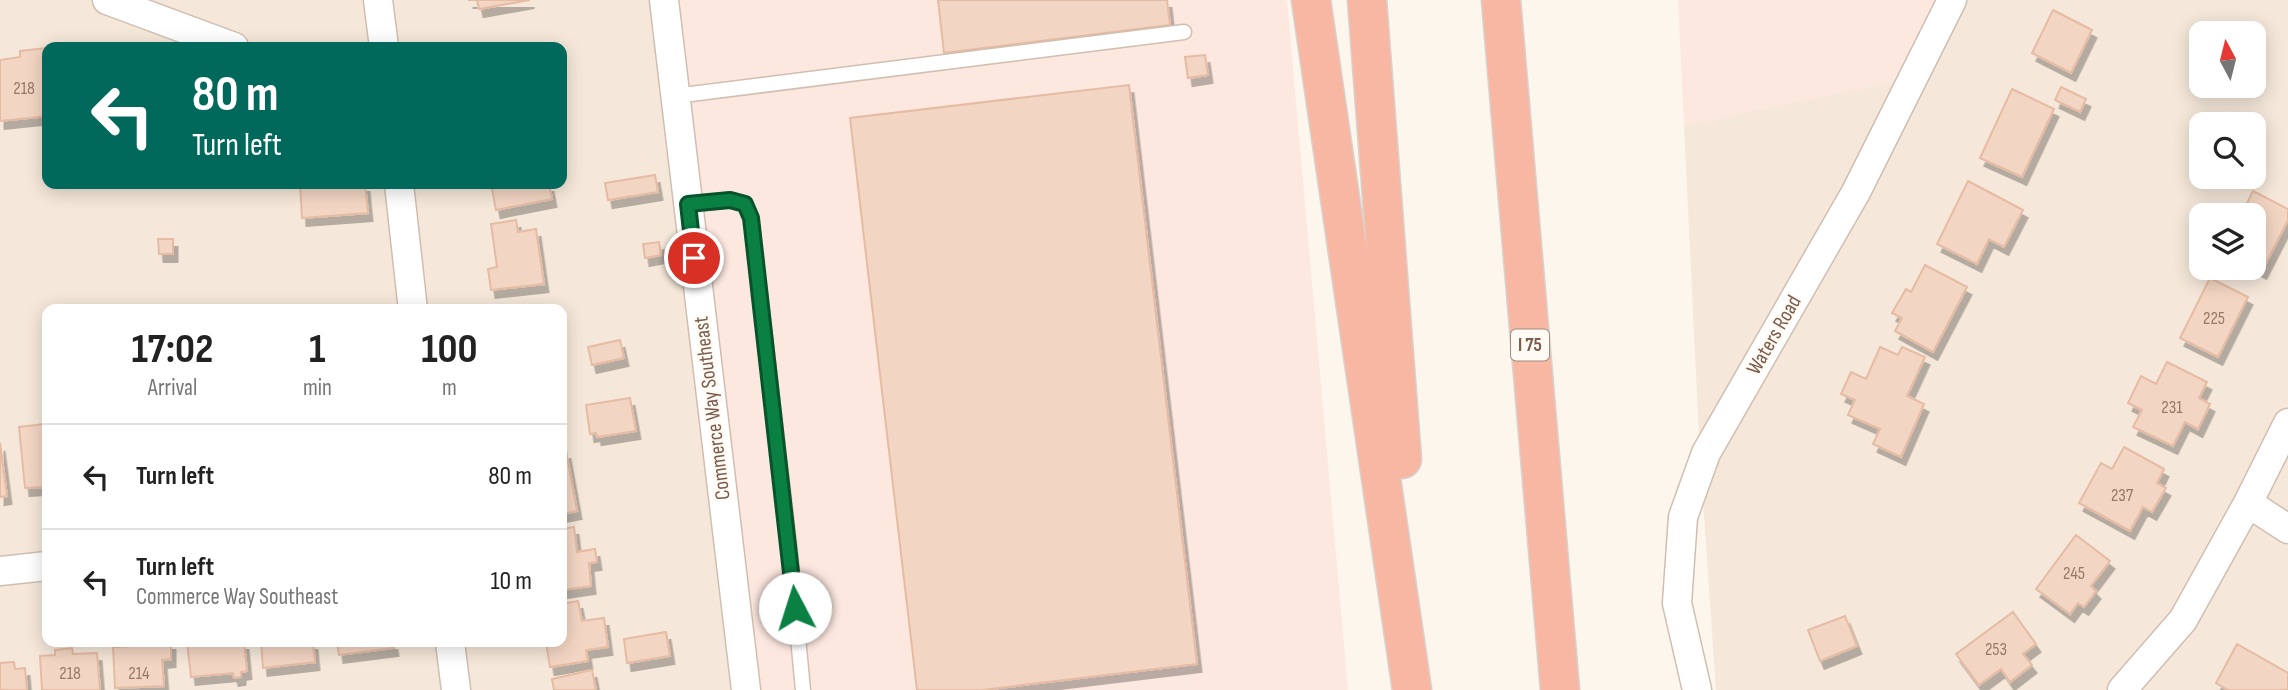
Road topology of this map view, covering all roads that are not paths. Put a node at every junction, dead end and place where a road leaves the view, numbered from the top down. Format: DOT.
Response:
graph roads {
  1 [pos="107,0"];
  2 [pos="378,0"];
  3 [pos="664,0"];
  4 [pos="1311,0"];
  5 [pos="1367,0"];
  6 [pos="1501,0"];
  7 [pos="1952,0"];
  8 [pos="1184,32"];
  9 [pos="220,42"];
  10 [pos="383,42"];
  11 [pos="675,96"];
  12 [pos="400,189"];
  13 [pos="688,204"];
  14 [pos="412,304"];
  15 [pos="2288,423"];
  16 [pos="2248,503"];
  17 [pos="2288,529"];
  18 [pos="42,567"];
  19 [pos="0,571"];
  20 [pos="451,647"];
  21 [pos="456,690"];
  22 [pos="746,690"];
  23 [pos="803,690"];
  24 [pos="1412,690"];
  25 [pos="1420,690"];
  26 [pos="1560,690"];
  27 [pos="1696,690"];
  28 [pos="2122,690"];
  1 -- 9 [label="street"];
  2 -- 10 [label="street"];
  3 -- 11 [label="street, Commerce Way Southeast"];
  4 -- 24 [label="highway"];
  5 -- 25 [label="highway"];
  6 -- 26 [label="highway, I 75"];
  7 -- 27 [label="street, Waters Road"];
  8 -- 11 [label="lane"];
  11 -- 13 [label="street, Commerce Way Southeast"];
  12 -- 14 [label="street"];
  13 -- 22 [label="street, Commerce Way Southeast"];
  13 -- 23 [label="lane"];
  15 -- 16 [label="street"];
  16 -- 17 [label="street"];
  16 -- 28 [label="street"];
  18 -- 19 [label="street"];
  20 -- 21 [label="street"];
}
